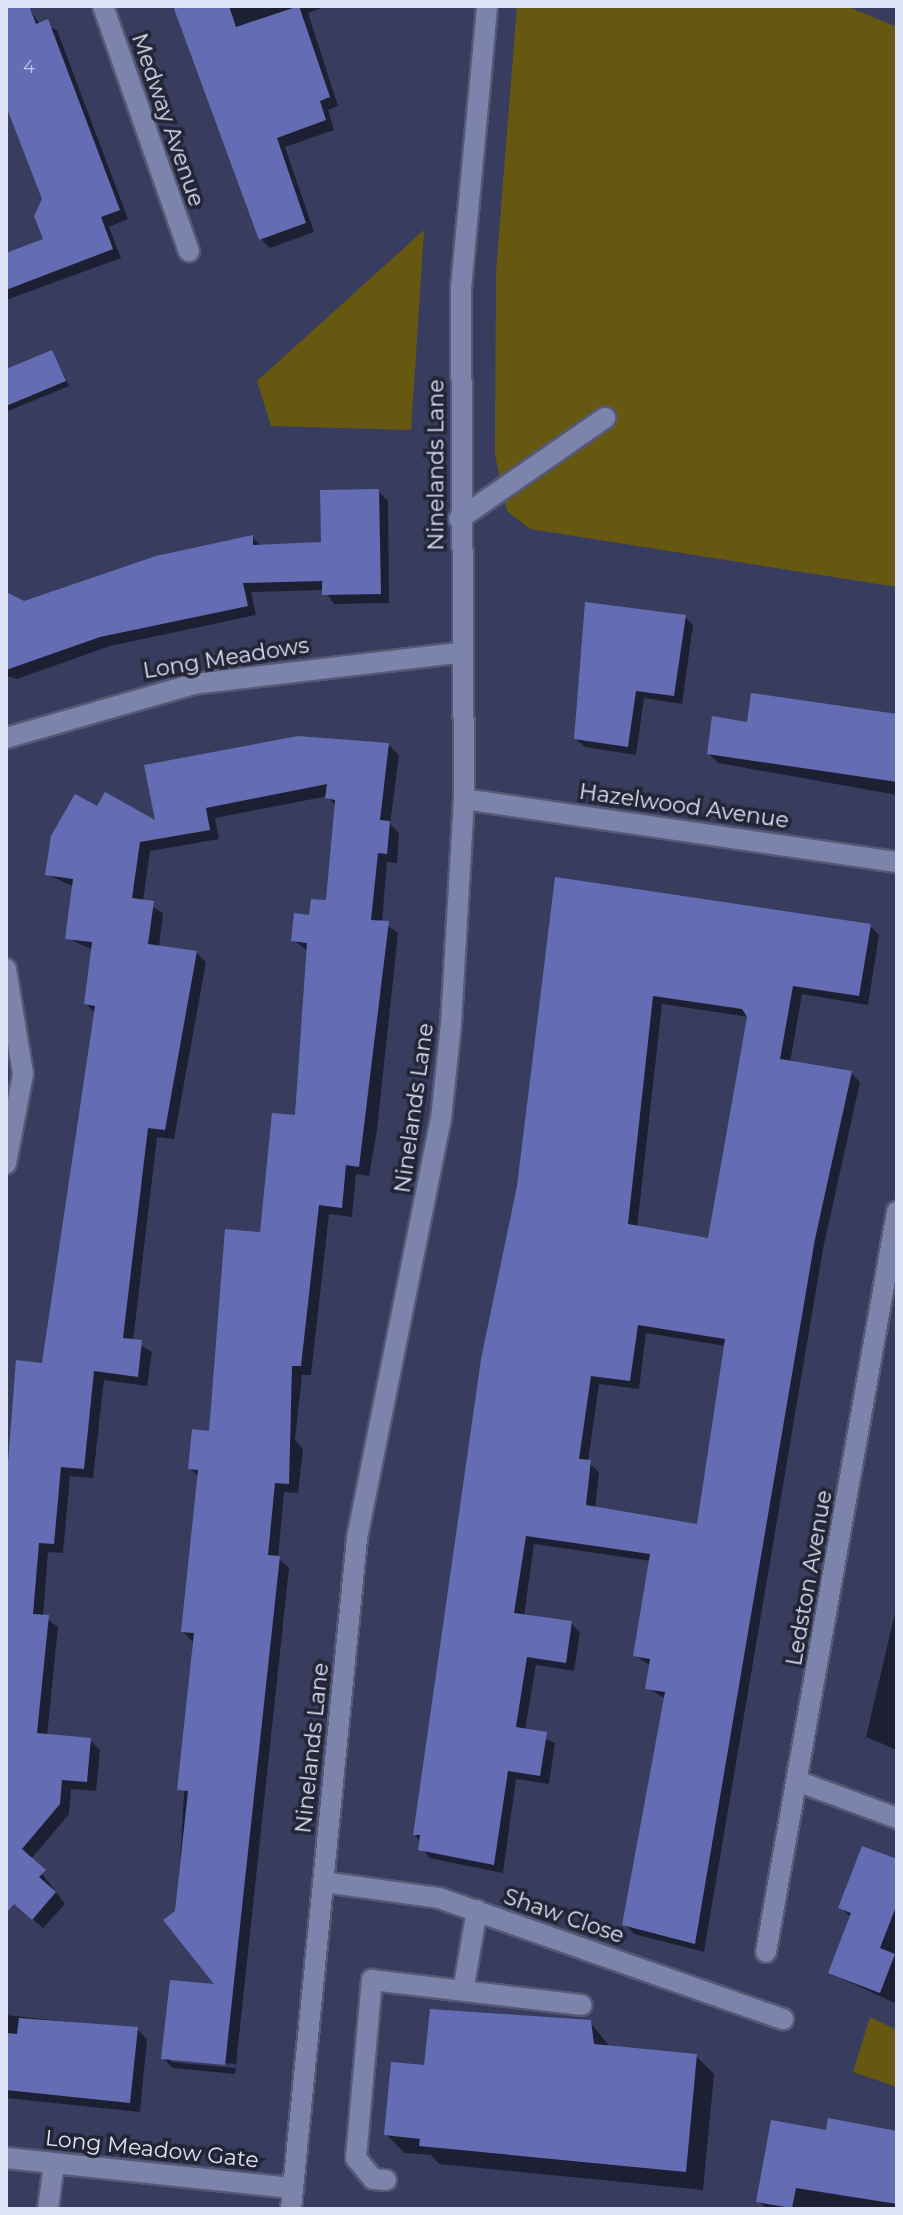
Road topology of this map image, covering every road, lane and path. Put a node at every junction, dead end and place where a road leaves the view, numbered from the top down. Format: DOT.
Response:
graph roads {
  1 [pos="103,6"];
  2 [pos="487,6"];
  3 [pos="189,251"];
  4 [pos="605,418"];
  5 [pos="459,519"];
  6 [pos="459,653"];
  7 [pos="6,738"];
  8 [pos="464,799"];
  9 [pos="897,862"];
  10 [pos="6,969"];
  11 [pos="6,1163"];
  12 [pos="897,1212"];
  13 [pos="797,1781"];
  14 [pos="897,1818"];
  15 [pos="323,1882"];
  16 [pos="477,1910"];
  17 [pos="766,1952"];
  18 [pos="463,1991"];
  19 [pos="582,2005"];
  20 [pos="783,2019"];
  21 [pos="6,2158"];
  22 [pos="54,2163"];
  23 [pos="386,2180"];
  24 [pos="292,2199"];
  25 [pos="48,2209"];
  1 -- 3 [label="street, Medway Avenue"];
  2 -- 5 [label="street, Ninelands Lane"];
  4 -- 5 [label="street"];
  5 -- 6 [label="street, Ninelands Lane"];
  6 -- 7 [label="street, Long Meadows"];
  6 -- 8 [label="street, Ninelands Lane"];
  8 -- 9 [label="street, Hazelwood Avenue"];
  8 -- 15 [label="street, Ninelands Lane"];
  10 -- 11 [label="street"];
  12 -- 13 [label="street, Ledston Avenue"];
  13 -- 14 [label="street"];
  13 -- 17 [label="street, Ledston Avenue"];
  15 -- 16 [label="street, Shaw Close"];
  15 -- 24 [label="street, Ninelands Lane"];
  16 -- 18 [label="street"];
  16 -- 20 [label="street, Shaw Close"];
  18 -- 19 [label="street"];
  18 -- 23 [label="street"];
  21 -- 22 [label="street, Long Meadow Gate"];
  22 -- 24 [label="street, Long Meadow Gate"];
  22 -- 25 [label="street"];
}
